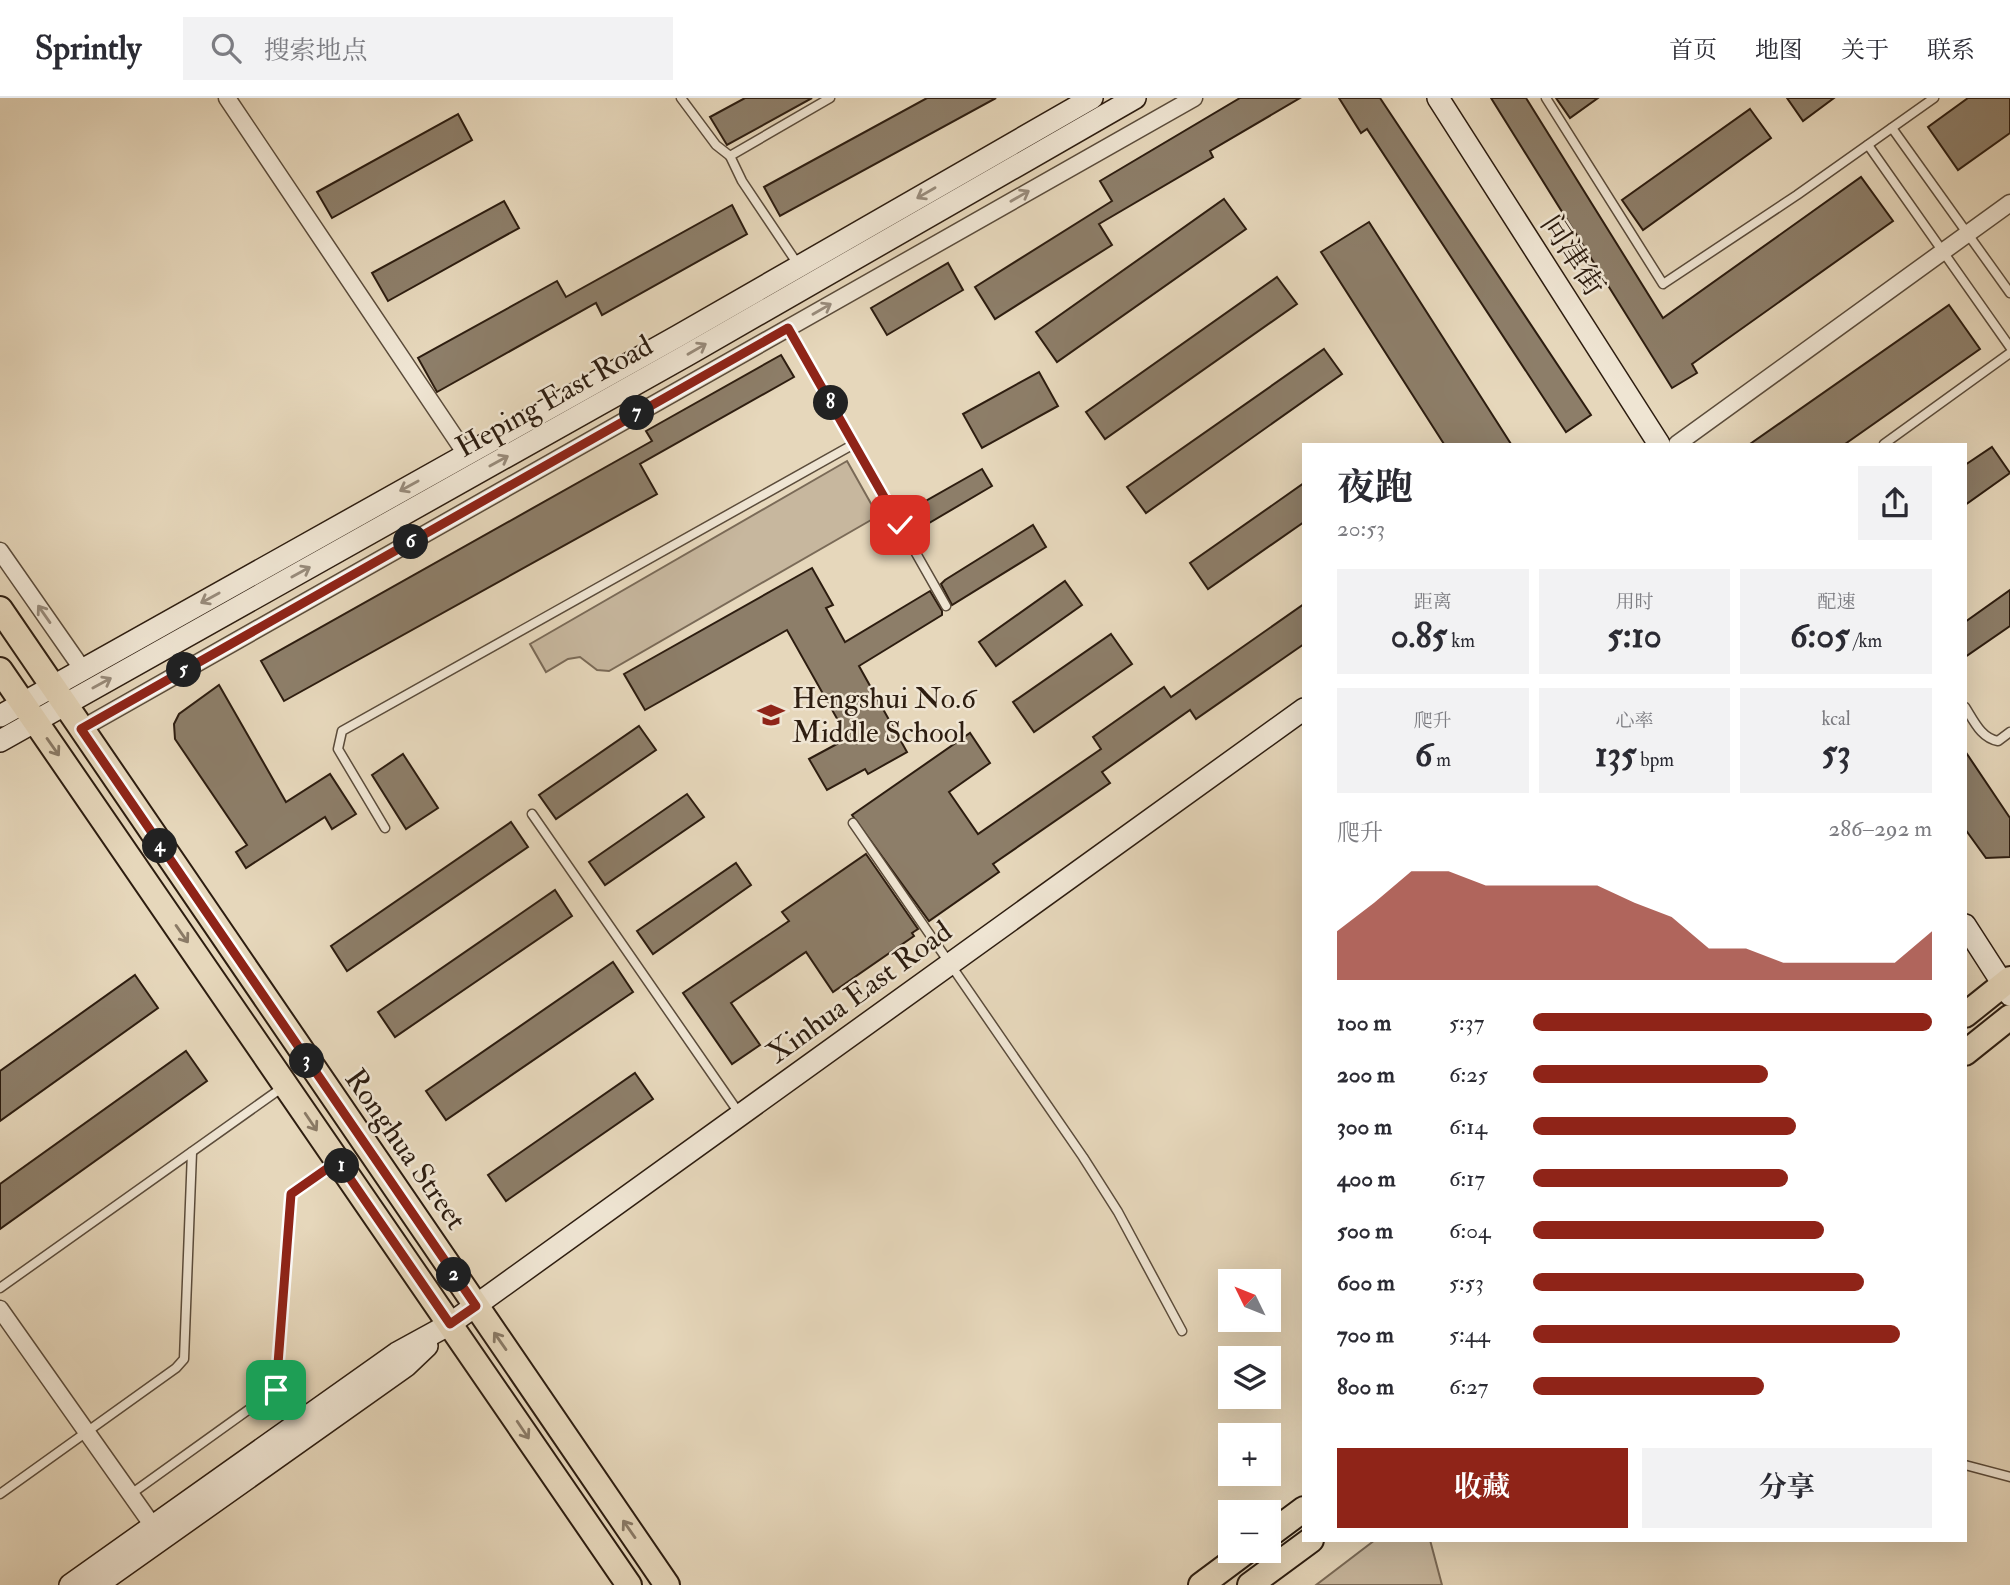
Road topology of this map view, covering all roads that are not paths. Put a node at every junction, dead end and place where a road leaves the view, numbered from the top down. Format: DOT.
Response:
graph roads {
  1 [pos="227,98"];
  2 [pos="681,98"];
  3 [pos="830,98"];
  4 [pos="1092,98"];
  5 [pos="1135,98"];
  6 [pos="1194,98"];
  7 [pos="1438,98"];
  8 [pos="1546,98"];
  9 [pos="1934,98"];
  10 [pos="1892,128"];
  11 [pos="1868,145"];
  12 [pos="730,156"];
  13 [pos="2010,202"];
  14 [pos="1967,234"];
  15 [pos="1943,252"];
  16 [pos="799,266"];
  17 [pos="2010,293"];
  18 [pos="788,328"];
  19 [pos="2010,347"];
  20 [pos="2010,353"];
  21 [pos="1657,443"];
  22 [pos="1678,443"];
  23 [pos="1885,443"];
  24 [pos="854,444"];
  25 [pos="466,454"];
  26 [pos="0,551"];
  27 [pos="946,606"];
  28 [pos="0,609"];
  29 [pos="0,670"];
  30 [pos="83,670"];
  31 [pos="58,696"];
  32 [pos="1302,710"];
  33 [pos="1967,710"];
  34 [pos="29,712"];
  35 [pos="0,716"];
  36 [pos="81,729"];
  37 [pos="2010,732"];
  38 [pos="0,741"];
  39 [pos="532,814"];
  40 [pos="853,823"];
  41 [pos="385,828"];
  42 [pos="1967,928"];
  43 [pos="949,964"];
  44 [pos="2008,986"];
  45 [pos="1967,1014"];
  46 [pos="2010,1017"];
  47 [pos="1967,1051"];
  48 [pos="286,1085"];
  49 [pos="740,1115"];
  50 [pos="192,1152"];
  51 [pos="338,1161"];
  52 [pos="0,1288"];
  53 [pos="476,1306"];
  54 [pos="0,1309"];
  55 [pos="450,1324"];
  56 [pos="1182,1331"];
  57 [pos="87,1432"];
  58 [pos="1967,1466"];
  59 [pos="2010,1477"];
  60 [pos="0,1494"];
  61 [pos="131,1494"];
  62 [pos="1302,1510"];
  63 [pos="153,1526"];
  64 [pos="1281,1526"];
  65 [pos="1308,1542"];
  66 [pos="1231,1563"];
  67 [pos="70,1585"];
  68 [pos="97,1585"];
  69 [pos="629,1585"];
  70 [pos="667,1585"];
  71 [pos="1201,1585"];
  72 [pos="1250,1585"];
  1 -- 25 [label="street"];
  2 -- 12 [label="lane"];
  3 -- 12 [label="lane"];
  4 -- 16 [label="main road, Heping East Road, one-way"];
  31 -- 5 [label="main road, Heping East Road, one-way"];
  18 -- 6 [label="street, one-way"];
  7 -- 21 [label="main road, 问津街"];
  8 -- 11 [label="lane"];
  9 -- 10 [label="lane"];
  10 -- 11 [label="lane"];
  10 -- 14 [label="lane"];
  11 -- 15 [label="lane"];
  12 -- 16 [label="lane"];
  13 -- 14 [label="street"];
  14 -- 15 [label="street"];
  14 -- 17 [label="lane"];
  15 -- 19 [label="lane"];
  15 -- 22 [label="street"];
  16 -- 25 [label="main road, Heping East Road"];
  18 -- 24 [label="lane"];
  18 -- 36 [label="street"];
  20 -- 23 [label="lane"];
  24 -- 27 [label="lane"];
  24 -- 41 [label="lane"];
  25 -- 30 [label="main road, Heping East Road, one-way"];
  30 -- 26 [label="street, one-way"];
  28 -- 31 [label="main road, Ronghua Street"];
  29 -- 34 [label="main road, Ronghua Street"];
  30 -- 31 [label="main road, Heping East Road"];
  31 -- 34 [label="main road, Heping East Road"];
  31 -- 36 [label="main road, Ronghua Street"];
  32 -- 43 [label="main road, Xinhua East Road"];
  33 -- 37 [label="lane"];
  34 -- 35 [label="main road, Heping East Road"];
  34 -- 38 [label="main road, Heping East Road"];
  34 -- 48 [label="main road, Ronghua Street, one-way"];
  36 -- 53 [label="main road, Ronghua Street"];
  39 -- 49 [label="lane"];
  40 -- 43 [label="lane"];
  42 -- 44 [label="main road"];
  43 -- 49 [label="main road, Xinhua East Road"];
  43 -- 56 [label="lane"];
  44 -- 45 [label="main road"];
  46 -- 47 [label="main road"];
  48 -- 50 [label="lane"];
  48 -- 51 [label="main road, Ronghua Street, one-way"];
  49 -- 53 [label="main road, Xinhua East Road"];
  50 -- 52 [label="lane"];
  50 -- 57 [label="lane"];
  51 -- 55 [label="main road, Ronghua Street"];
  51 -- 61 [label="lane"];
  53 -- 55 [label="main road, Xinhua East Road"];
  70 -- 53 [label="main road, Ronghua Street, one-way"];
  54 -- 57 [label="street"];
  55 -- 63 [label="main road, Xinhua East Road"];
  55 -- 68 [label="main road, Xinhua East Road"];
  55 -- 69 [label="main road, Ronghua Street, one-way"];
  57 -- 60 [label="lane"];
  57 -- 61 [label="street"];
  58 -- 59 [label="lane"];
  61 -- 63 [label="street"];
  62 -- 64 [label="main road"];
  63 -- 67 [label="main road, Xinhua East Road"];
  65 -- 72 [label="main road"];
  66 -- 71 [label="main road"];
}
